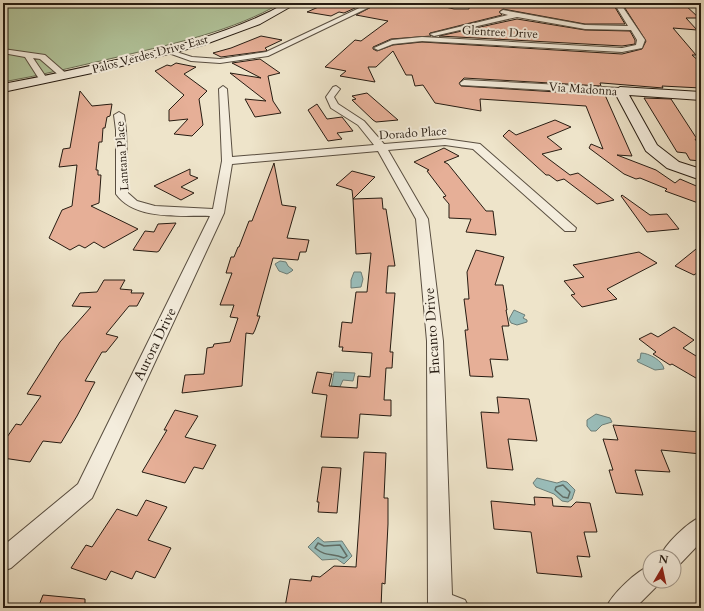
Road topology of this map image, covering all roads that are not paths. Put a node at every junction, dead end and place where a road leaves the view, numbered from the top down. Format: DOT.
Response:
graph roads {
  1 [pos="292,3"];
  2 [pos="374,3"];
  3 [pos="617,3"];
  4 [pos="503,12"];
  5 [pos="521,14"];
  6 [pos="634,28"];
  7 [pos="434,34"];
  8 [pos="378,48"];
  9 [pos="3,51"];
  10 [pos="167,51"];
  11 [pos="28,54"];
  12 [pos="65,76"];
  13 [pos="44,80"];
  14 [pos="464,83"];
  15 [pos="3,88"];
  16 [pos="223,89"];
  17 [pos="336,89"];
  18 [pos="620,91"];
  19 [pos="701,96"];
  20 [pos="119,115"];
  21 [pos="382,148"];
  22 [pos="227,161"];
  23 [pos="701,175"];
  24 [pos="218,213"];
  25 [pos="570,228"];
  26 [pos="701,528"];
  27 [pos="679,549"];
  28 [pos="3,560"];
  29 [pos="642,585"];
  30 [pos="446,607"];
  31 [pos="618,608"];
  1 -- 10 [label="main road, Palos Verdes Drive East"];
  2 -- 10 [label="street"];
  3 -- 6 [label="street"];
  4 -- 5 [label="street"];
  5 -- 6 [label="street"];
  5 -- 7 [label="street"];
  6 -- 8 [label="street, Glentree Drive"];
  9 -- 11 [label="street"];
  10 -- 12 [label="main road, Palos Verdes Drive East"];
  11 -- 12 [label="street"];
  11 -- 13 [label="street"];
  12 -- 13 [label="main road, Palos Verdes Drive East"];
  13 -- 15 [label="main road, Palos Verdes Drive East"];
  14 -- 18 [label="street, Via Madonna"];
  16 -- 22 [label="street, Aurora Drive"];
  17 -- 21 [label="street, Encanto Drive"];
  18 -- 19 [label="main road, Via Madonna"];
  18 -- 23 [label="main road"];
  20 -- 24 [label="street, Lantana Place"];
  21 -- 22 [label="street, Dorado Place"];
  21 -- 25 [label="street, Dorado Place"];
  21 -- 30 [label="street, Encanto Drive"];
  22 -- 24 [label="street, Aurora Drive"];
  24 -- 28 [label="street, Aurora Drive"];
  26 -- 27 [label="street"];
  29 -- 31 [label="street"];
}
